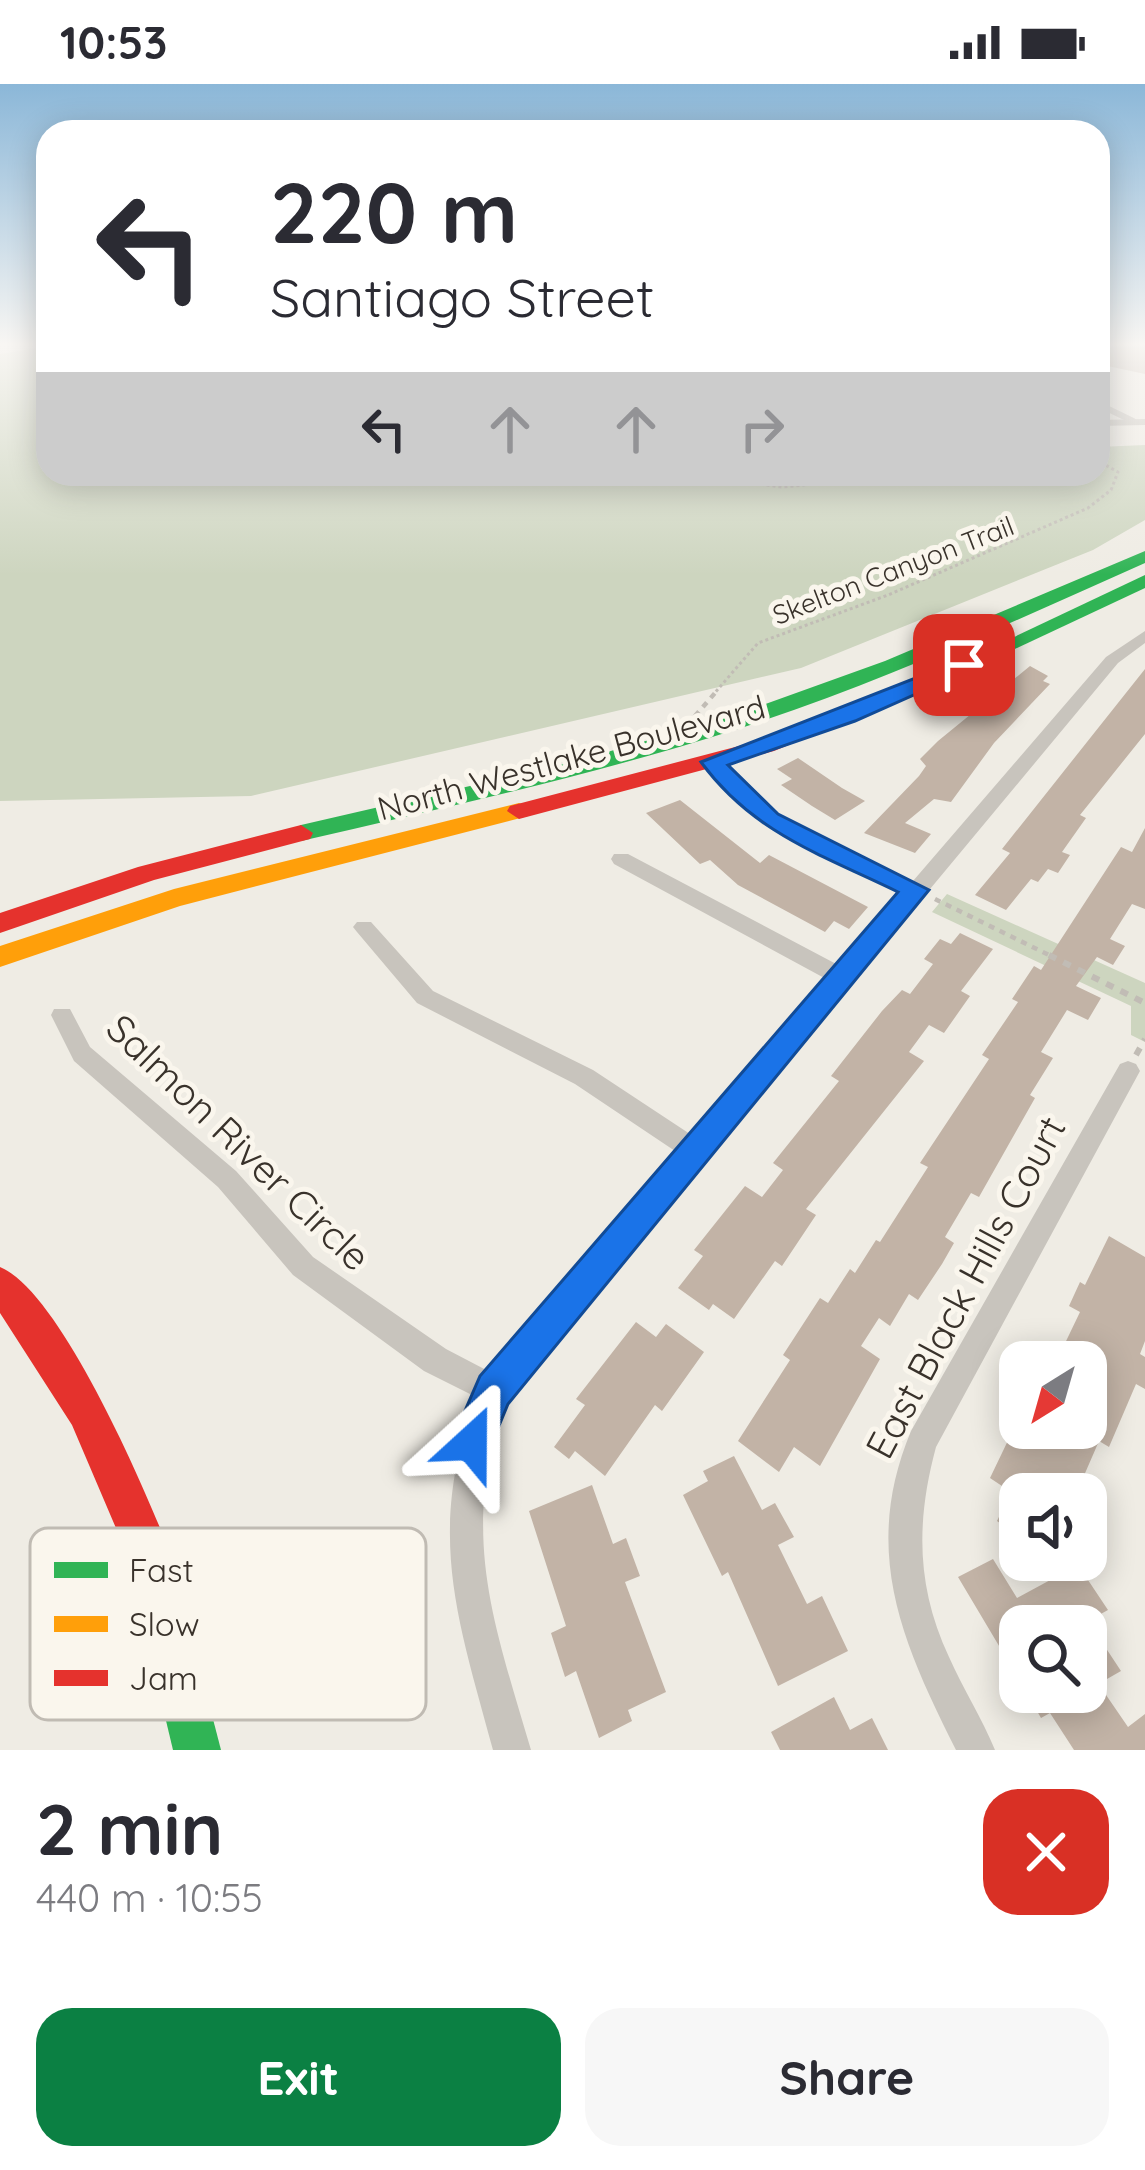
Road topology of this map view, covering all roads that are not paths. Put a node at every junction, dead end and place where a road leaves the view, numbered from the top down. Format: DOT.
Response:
graph roads {
  1 [pos="1130,420"];
  2 [pos="1135,422"];
  3 [pos="1145,422"];
  4 [pos="1110,423"];
  5 [pos="1145,556"];
  6 [pos="1145,581"];
  7 [pos="1145,636"];
  8 [pos="713,762"];
  9 [pos="621,859"];
  10 [pos="915,890"];
  11 [pos="0,923"];
  12 [pos="364,927"];
  13 [pos="0,957"];
  14 [pos="843,978"];
  15 [pos="62,1015"];
  16 [pos="1127,1070"];
  17 [pos="695,1151"];
  18 [pos="0,1284"];
  19 [pos="494,1390"];
  20 [pos="142,1528"];
  21 [pos="191,1720"];
  22 [pos="197,1750"];
  23 [pos="512,1750"];
  24 [pos="976,1750"];
  1 -- 2 [label="lane"];
  2 -- 3 [label="lane"];
  2 -- 4 [label="lane"];
  5 -- 11 [label="main road, North Westlake Boulevard"];
  6 -- 8 [label="main road, North Westlake Boulevard"];
  7 -- 10 [label="street"];
  8 -- 10 [label="street"];
  8 -- 13 [label="main road, North Westlake Boulevard"];
  9 -- 14 [label="street"];
  10 -- 14 [label="street"];
  12 -- 17 [label="street"];
  14 -- 17 [label="street"];
  15 -- 19 [label="street, Salmon River Circle"];
  16 -- 24 [label="street, East Black Hills Court"];
  17 -- 19 [label="street"];
  18 -- 20 [label="main road"];
  19 -- 23 [label="street"];
  21 -- 22 [label="main road"];
}
